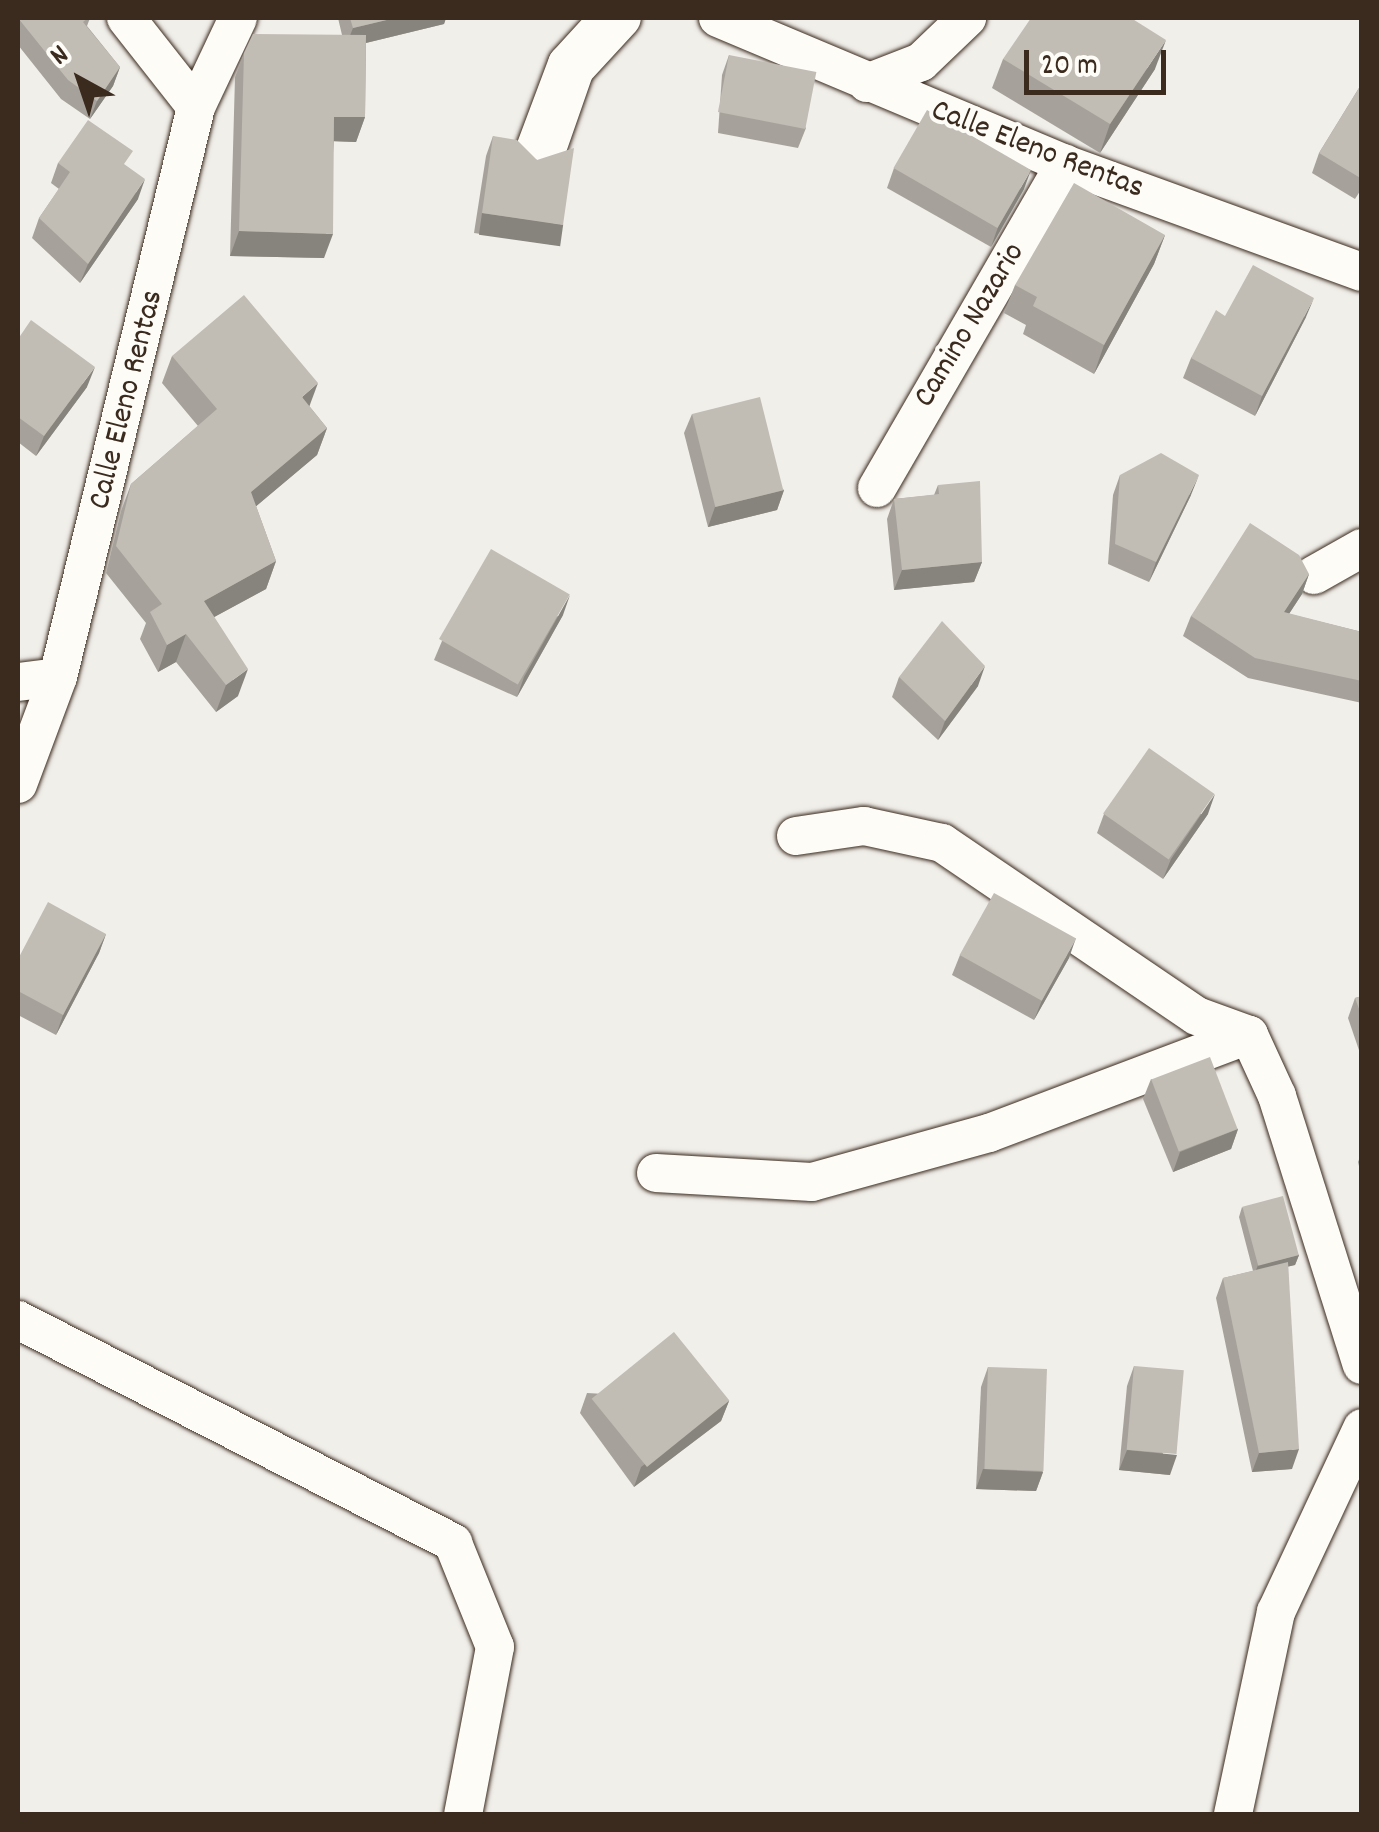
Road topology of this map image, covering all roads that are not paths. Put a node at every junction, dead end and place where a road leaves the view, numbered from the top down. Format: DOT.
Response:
graph roads {
  1 [pos="126,18"];
  2 [pos="238,18"];
  3 [pos="609,18"];
  4 [pos="622,18"];
  5 [pos="718,18"];
  6 [pos="967,18"];
  7 [pos="867,83"];
  8 [pos="196,107"];
  9 [pos="1065,164"];
  10 [pos="1362,272"];
  11 [pos="877,488"];
  12 [pos="1362,548"];
  13 [pos="1314,575"];
  14 [pos="58,676"];
  15 [pos="18,682"];
  16 [pos="18,784"];
  17 [pos="796,836"];
  18 [pos="1249,1035"];
  19 [pos="656,1173"];
  20 [pos="18,1320"];
  21 [pos="1362,1365"];
  22 [pos="1362,1428"];
  23 [pos="463,1814"];
  24 [pos="1233,1814"];
  1 -- 8 [label="street"];
  2 -- 8 [label="street, Calle Eleno Rentas"];
  3 -- 4 [label="street"];
  5 -- 7 [label="street, Calle Eleno Rentas"];
  6 -- 7 [label="street"];
  7 -- 9 [label="street, Calle Eleno Rentas"];
  8 -- 14 [label="street, Calle Eleno Rentas"];
  9 -- 10 [label="street, Calle Eleno Rentas"];
  9 -- 11 [label="street, Camino Nazario"];
  12 -- 13 [label="street"];
  14 -- 15 [label="street"];
  14 -- 16 [label="street, Calle Eleno Rentas"];
  17 -- 18 [label="street"];
  18 -- 19 [label="street"];
  18 -- 21 [label="street"];
  20 -- 23 [label="street"];
  22 -- 24 [label="street"];
}
